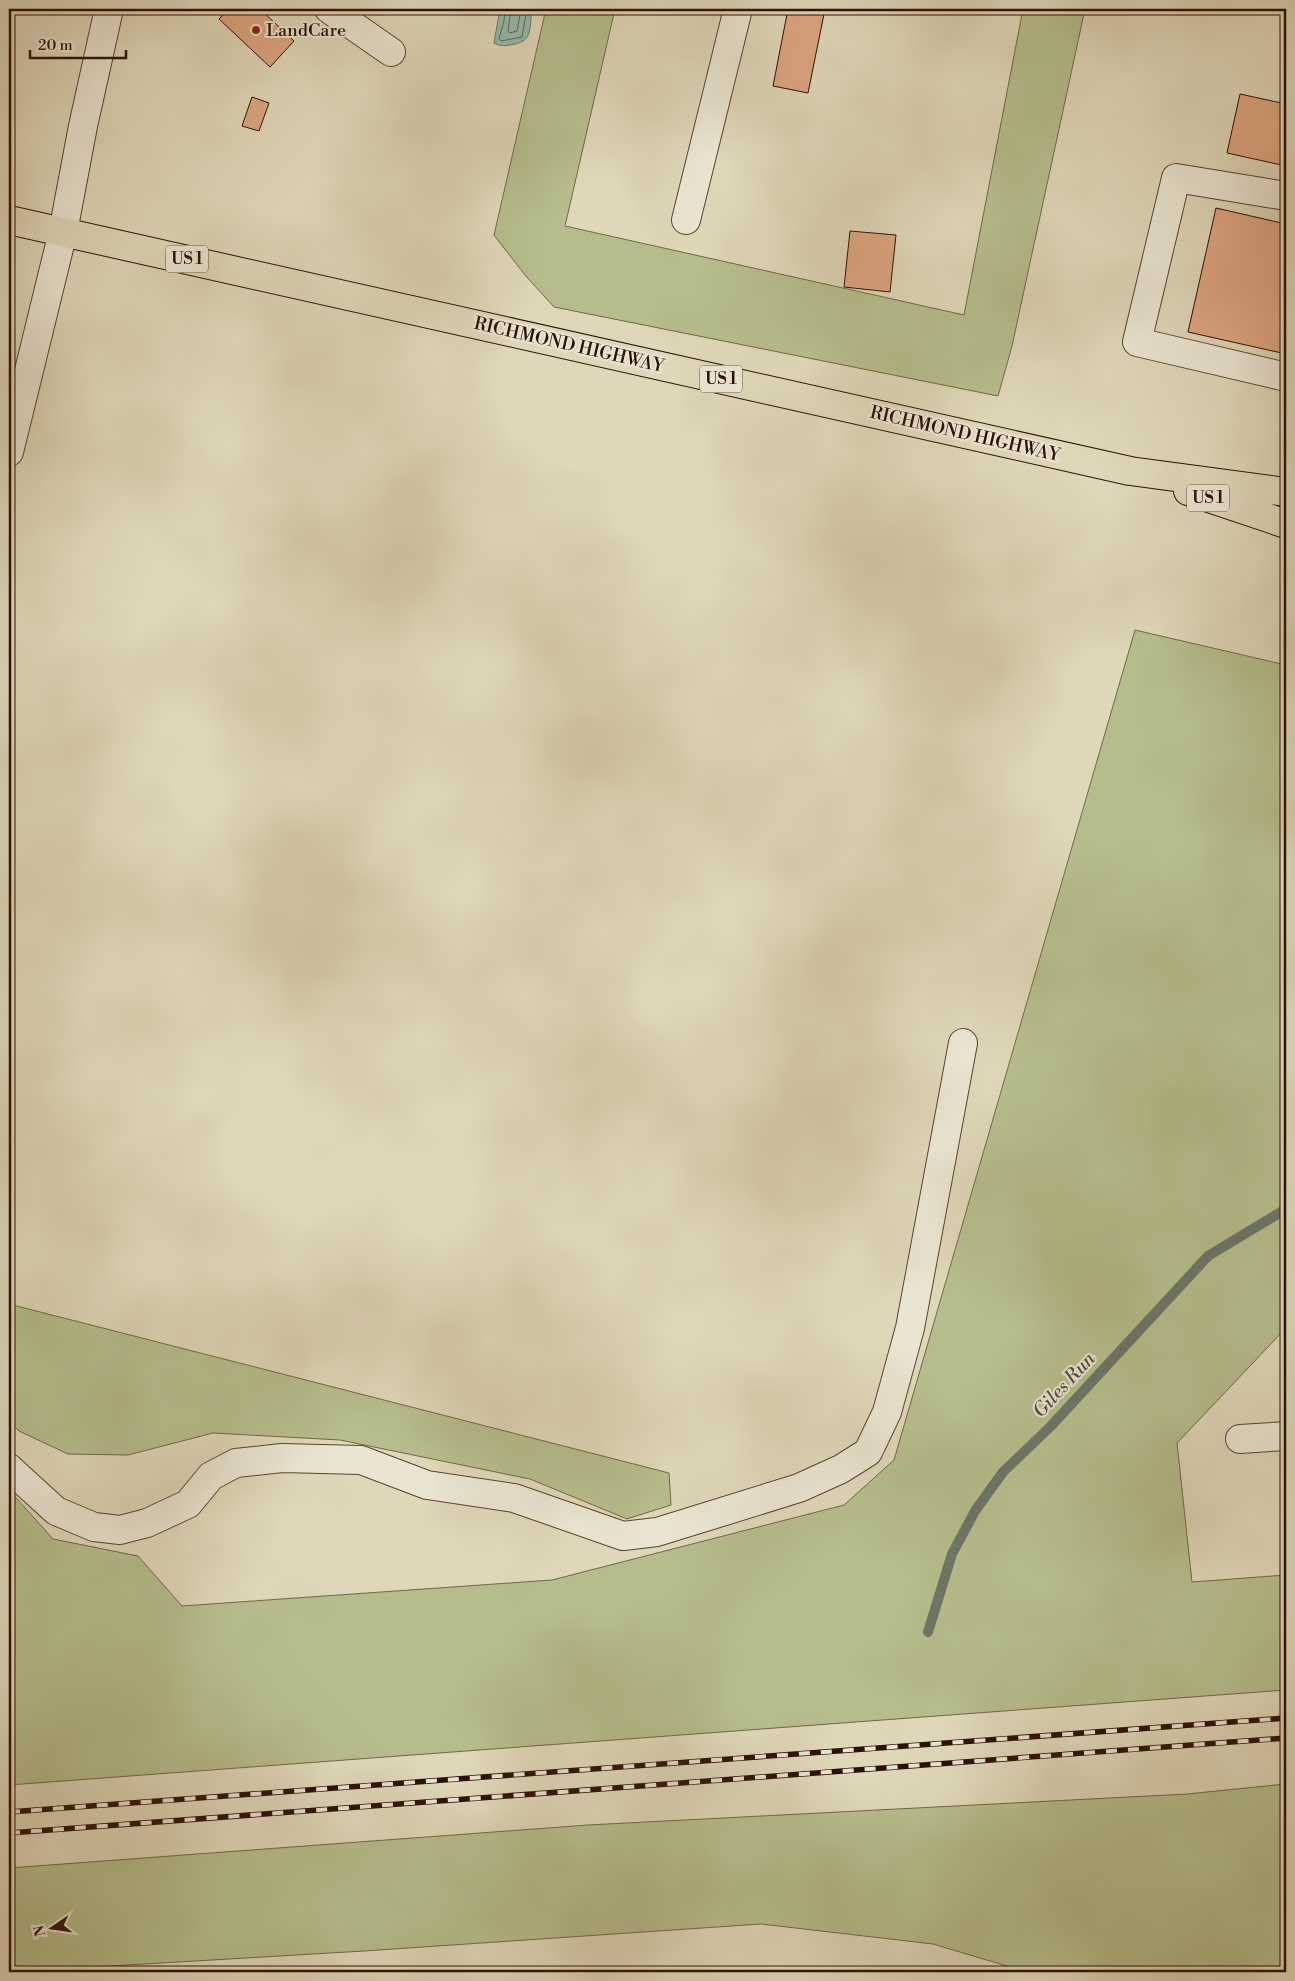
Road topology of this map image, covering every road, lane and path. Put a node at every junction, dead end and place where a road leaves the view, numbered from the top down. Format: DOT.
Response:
graph roads {
  1 [pos="110,9"];
  2 [pos="328,9"];
  3 [pos="738,9"];
  4 [pos="391,52"];
  5 [pos="1286,196"];
  6 [pos="9,220"];
  7 [pos="686,220"];
  8 [pos="63,232"];
  9 [pos="1286,377"];
  10 [pos="9,452"];
  11 [pos="1130,471"];
  12 [pos="1286,492"];
  13 [pos="1286,524"];
  14 [pos="963,1043"];
  15 [pos="1286,1436"];
  16 [pos="1240,1439"];
  17 [pos="9,1468"];
  1 -- 8 [label="street"];
  2 -- 4 [label="street"];
  3 -- 7 [label="street"];
  5 -- 9 [label="street"];
  6 -- 8 [label="highway, RICHMOND HIGHWAY / US 1"];
  8 -- 10 [label="street"];
  8 -- 11 [label="highway, RICHMOND HIGHWAY / US 1"];
  11 -- 12 [label="highway, RICHMOND HIGHWAY / US 1"];
  11 -- 13 [label="highway, RICHMOND HIGHWAY / US 1"];
  14 -- 17 [label="street"];
  15 -- 16 [label="street"];
}
